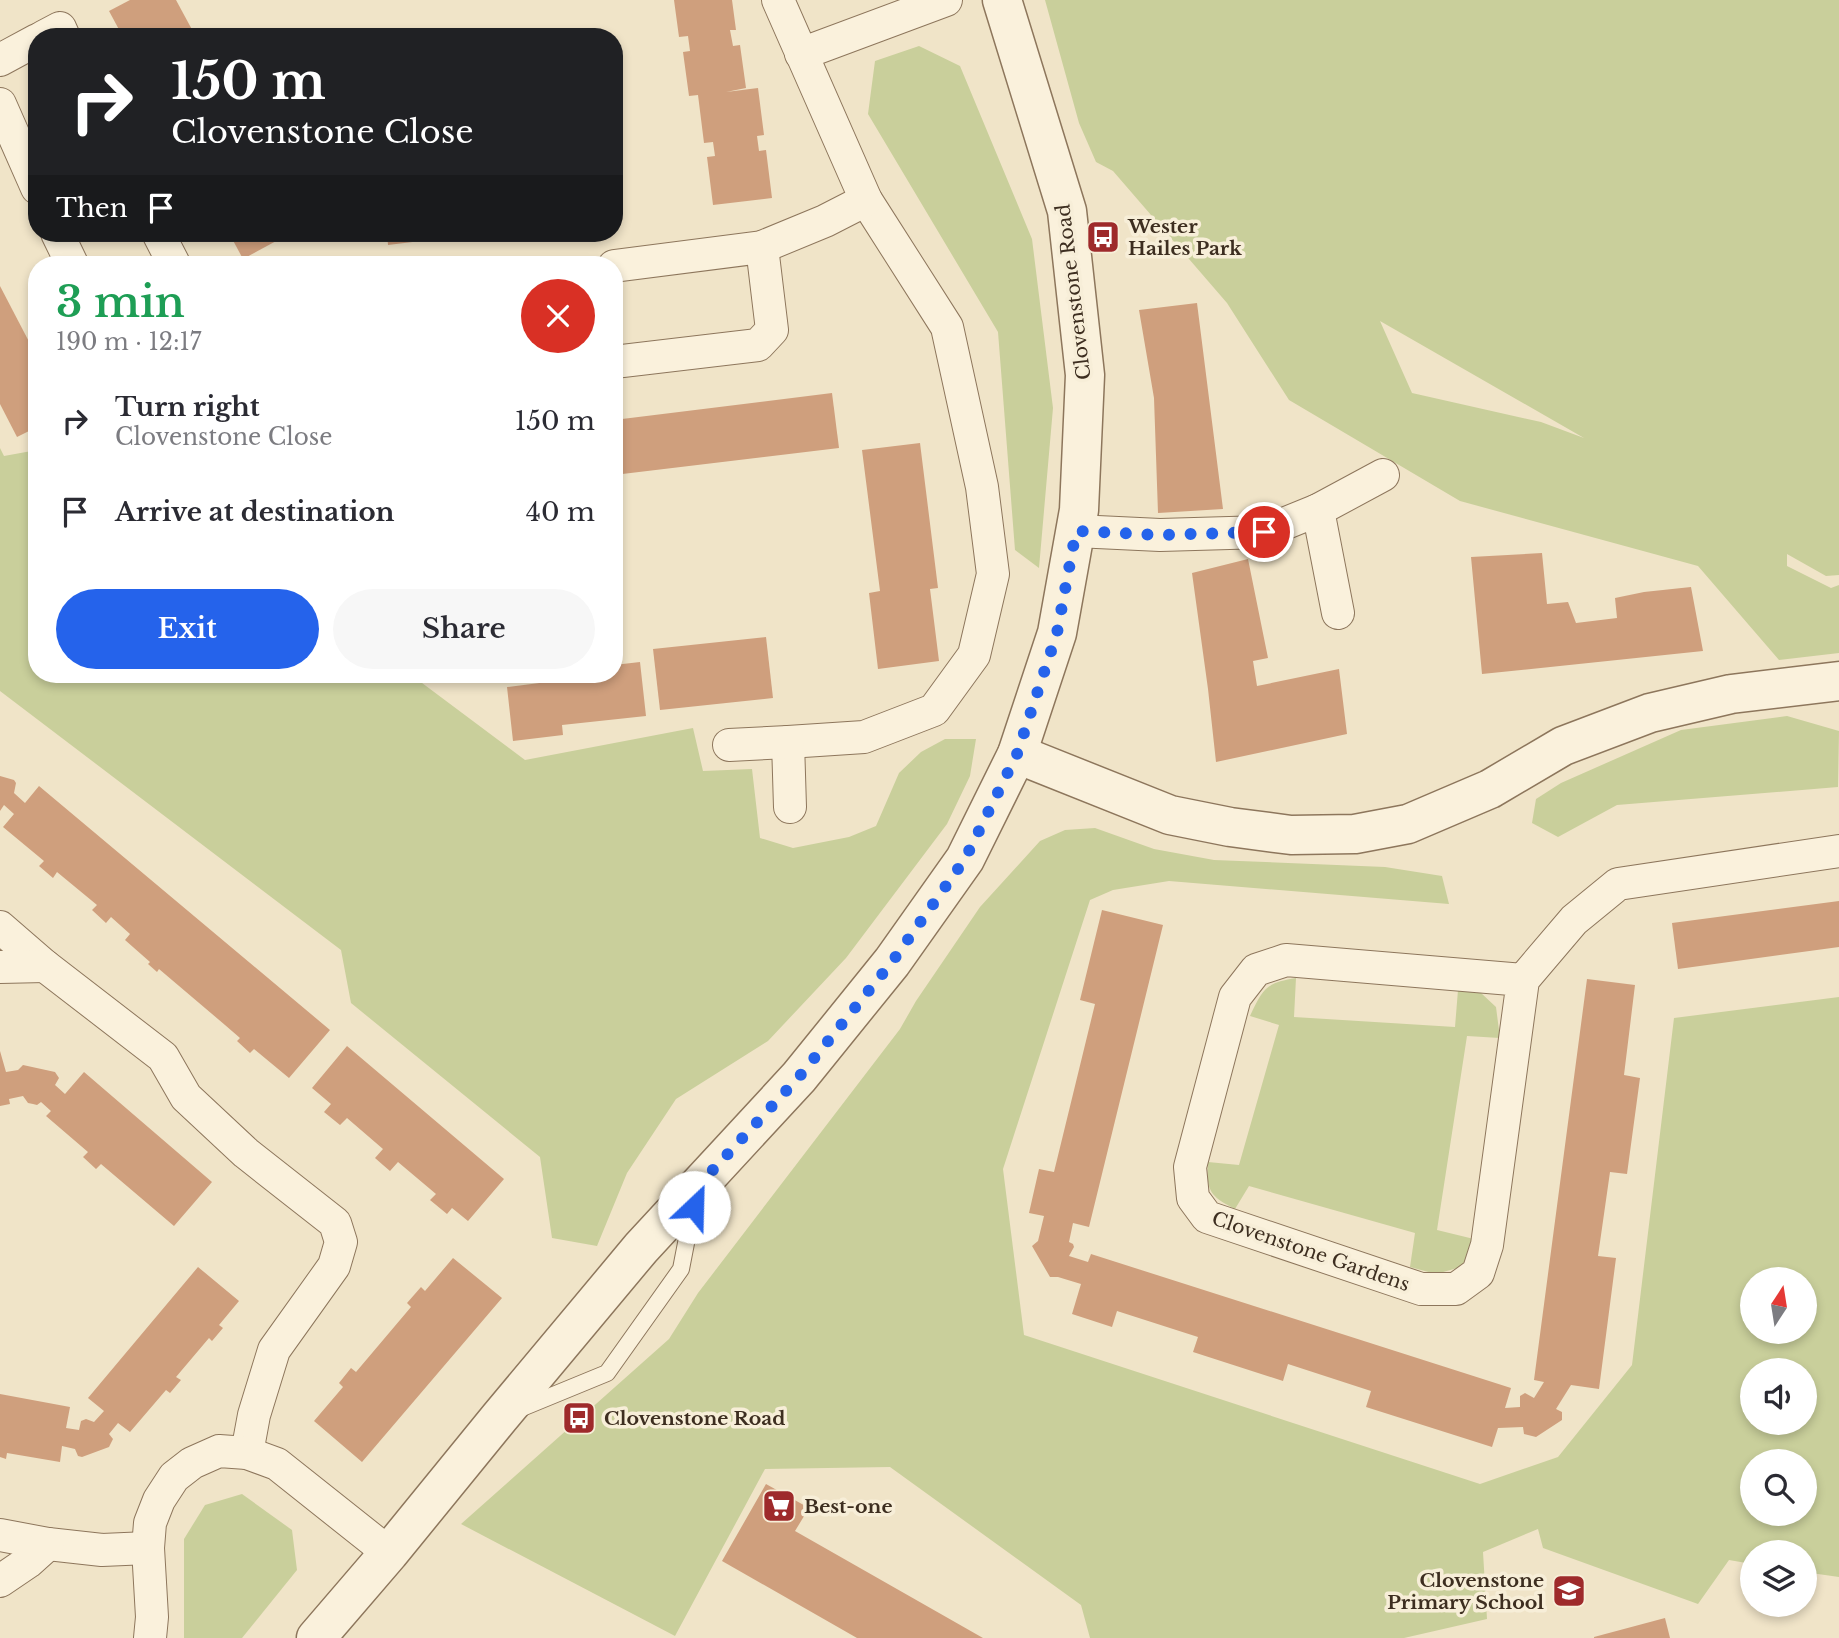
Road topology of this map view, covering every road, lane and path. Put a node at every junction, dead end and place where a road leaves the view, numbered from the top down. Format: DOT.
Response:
graph roads {
  1 [pos="778,0"];
  2 [pos="946,0"];
  3 [pos="1002,0"];
  4 [pos="28,45"];
  5 [pos="801,54"];
  6 [pos="0,60"];
  7 [pos="0,104"];
  8 [pos="28,167"];
  9 [pos="866,200"];
  10 [pos="761,247"];
  11 [pos="623,266"];
  12 [pos="623,361"];
  13 [pos="1383,475"];
  14 [pos="1318,510"];
  15 [pos="1076,531"];
  16 [pos="1338,613"];
  17 [pos="1839,681"];
  18 [pos="788,742"];
  19 [pos="729,745"];
  20 [pos="1017,754"];
  21 [pos="790,807"];
  22 [pos="1839,851"];
  23 [pos="0,927"];
  24 [pos="45,966"];
  25 [pos="0,967"];
  26 [pos="1522,980"];
  27 [pos="698,1186"];
  28 [pos="499,1418"];
  29 [pos="247,1452"];
  30 [pos="0,1535"];
  31 [pos="48,1544"];
  32 [pos="148,1548"];
  33 [pos="389,1553"];
  34 [pos="0,1581"];
  35 [pos="150,1638"];
  36 [pos="316,1638"];
  1 -- 5 [label="street"];
  2 -- 5 [label="street"];
  3 -- 15 [label="street, Clovenstone Road"];
  4 -- 6 [label="street"];
  5 -- 9 [label="street"];
  7 -- 8 [label="street"];
  9 -- 10 [label="street"];
  9 -- 18 [label="street"];
  10 -- 11 [label="street"];
  10 -- 12 [label="street"];
  13 -- 14 [label="street"];
  14 -- 15 [label="street"];
  14 -- 16 [label="street"];
  15 -- 20 [label="street, Clovenstone Road"];
  17 -- 20 [label="street"];
  18 -- 19 [label="street"];
  18 -- 21 [label="street"];
  20 -- 27 [label="street, Clovenstone Road"];
  22 -- 26 [label="street"];
  23 -- 24 [label="street"];
  24 -- 25 [label="street"];
  24 -- 29 [label="street"];
  26 -- 26 [label="street, Clovenstone Gardens"];
  27 -- 28 [label="street, Clovenstone Road"];
  27 -- 28 [label="lane"];
  28 -- 33 [label="street, Clovenstone Road"];
  29 -- 32 [label="street"];
  29 -- 33 [label="street"];
  30 -- 31 [label="street"];
  31 -- 32 [label="street"];
  31 -- 34 [label="street"];
  32 -- 35 [label="street"];
  33 -- 36 [label="street, Clovenstone Road"];
}
